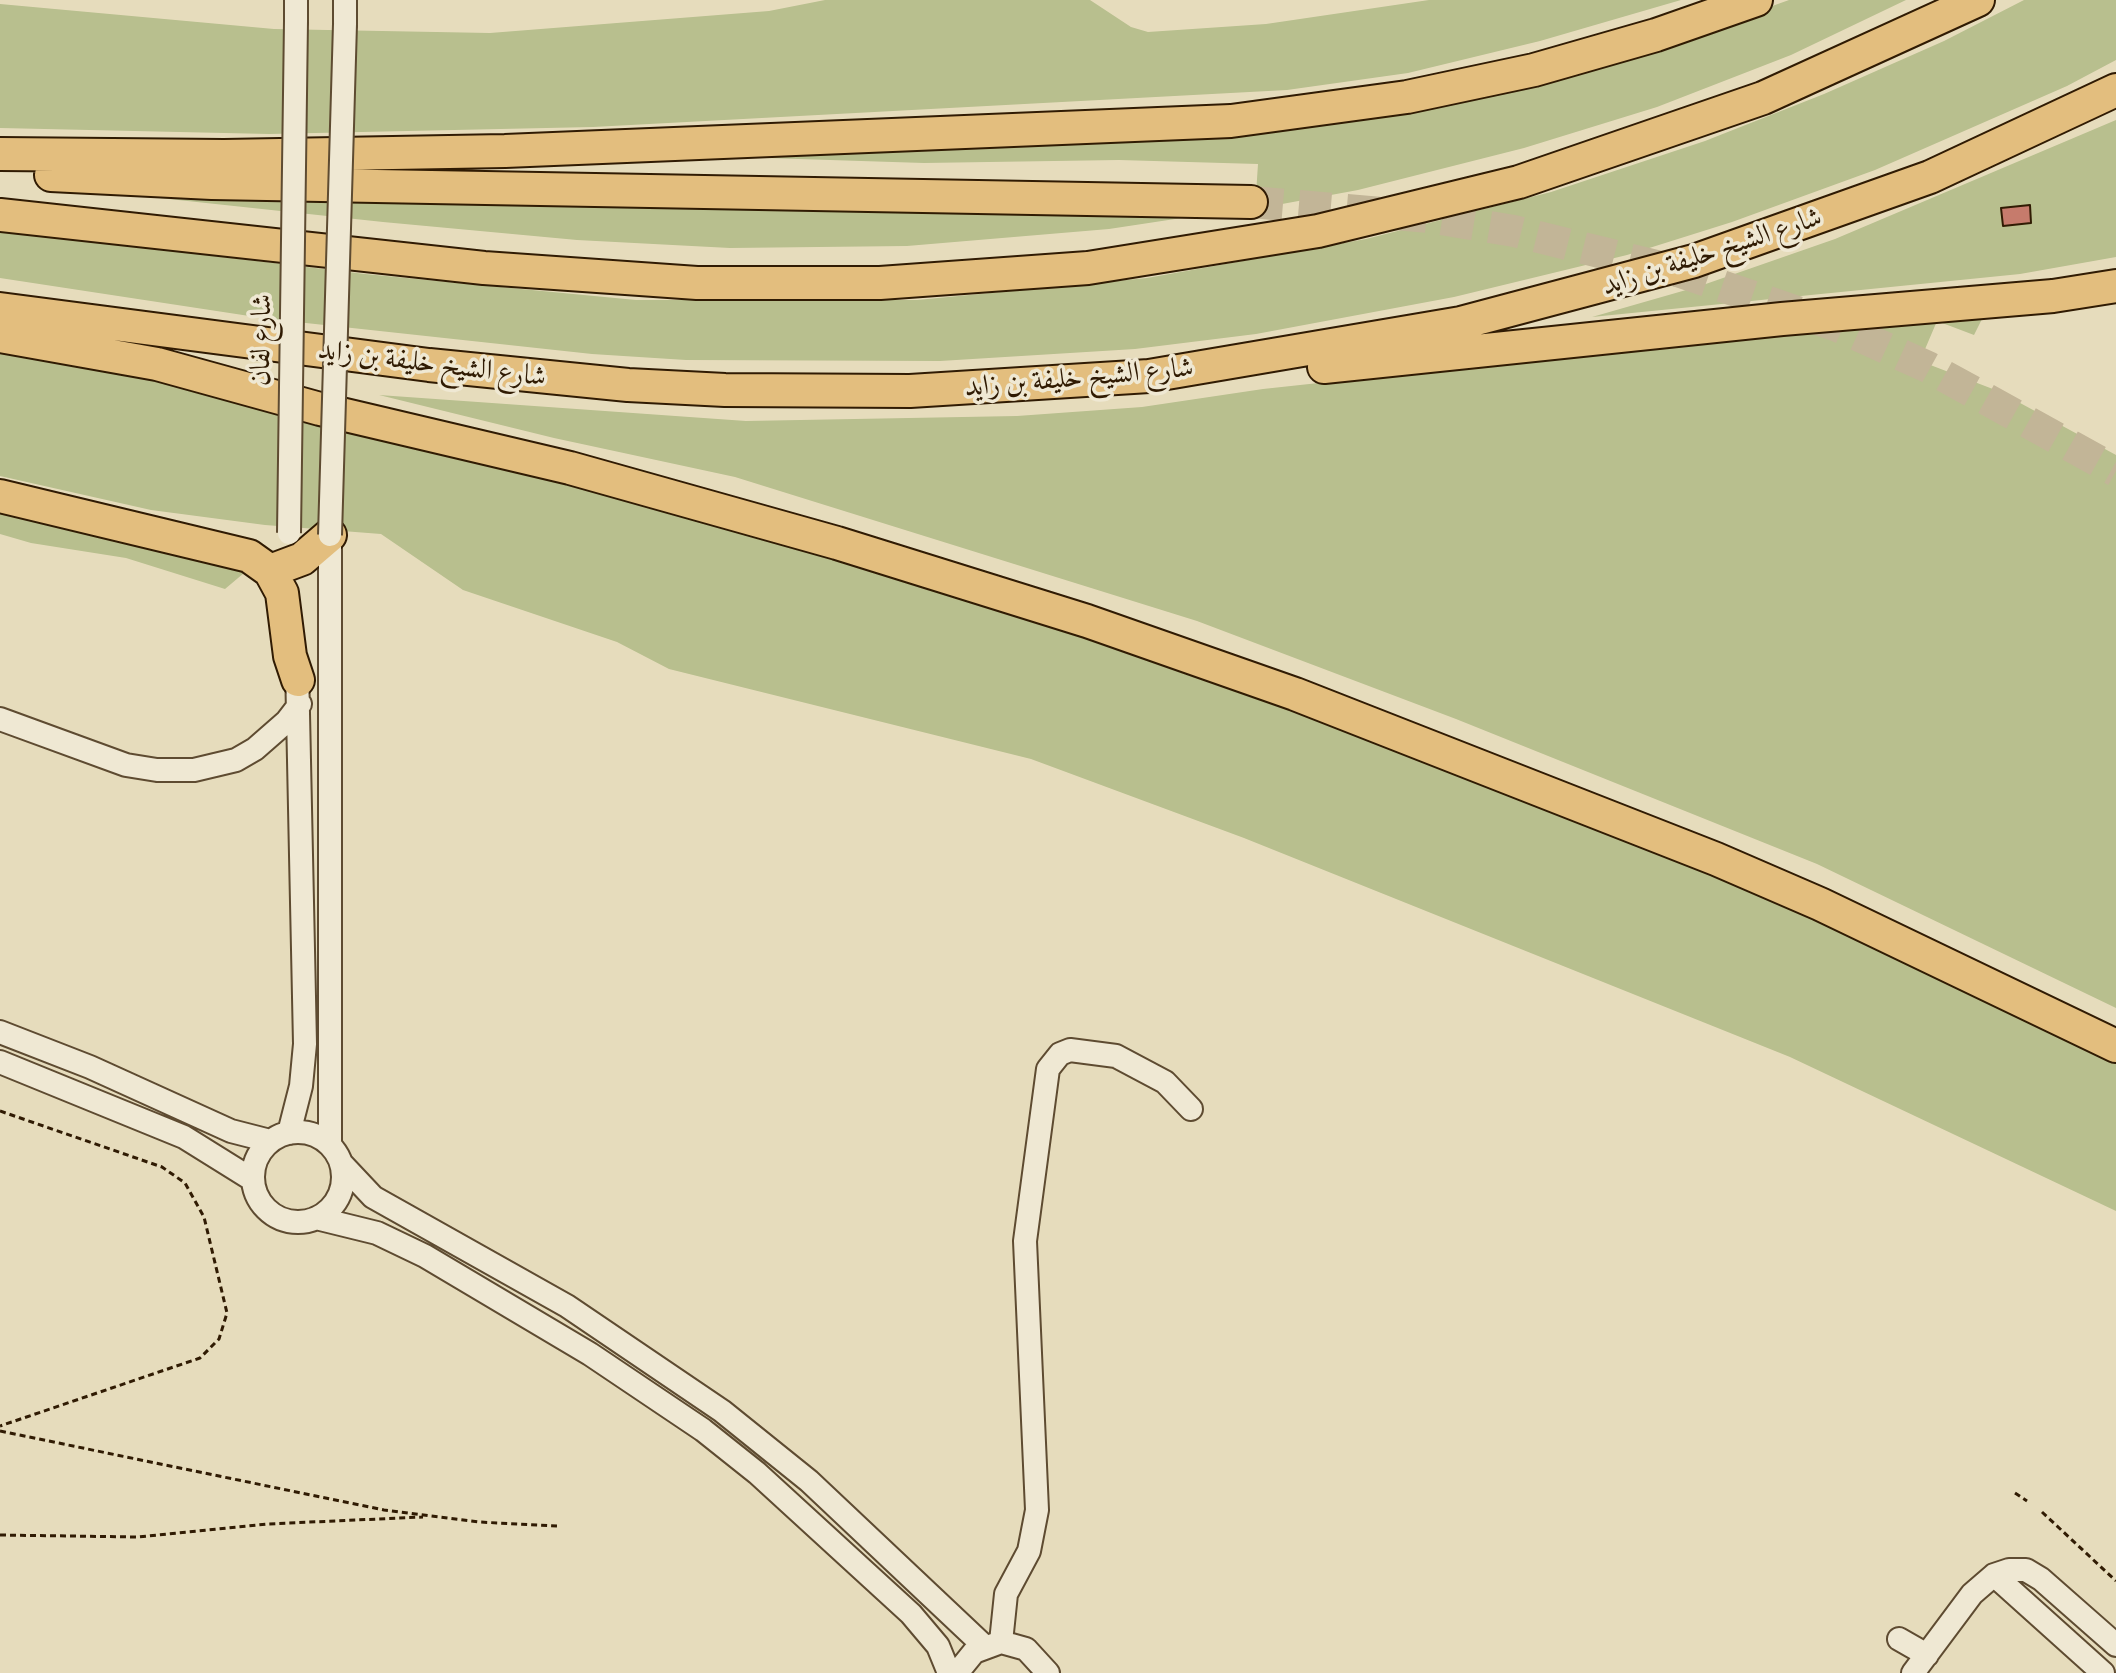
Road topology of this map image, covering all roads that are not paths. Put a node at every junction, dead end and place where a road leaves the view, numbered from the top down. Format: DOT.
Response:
graph roads {
  1 [pos="345,0"];
  2 [pos="1756,0"];
  3 [pos="1978,0"];
  4 [pos="296,10"];
  5 [pos="2116,90"];
  6 [pos="0,154"];
  7 [pos="0,172"];
  8 [pos="1251,202"];
  9 [pos="0,215"];
  10 [pos="2116,286"];
  11 [pos="0,309"];
  12 [pos="0,336"];
  13 [pos="1149,376"];
  14 [pos="0,496"];
  15 [pos="330,535"];
  16 [pos="280,568"];
  17 [pos="299,692"];
  18 [pos="0,719"];
  19 [pos="0,1032"];
  20 [pos="2116,1046"];
  21 [pos="0,1062"];
  22 [pos="1191,1109"];
  23 [pos="280,1137"];
  24 [pos="335,1154"];
  25 [pos="253,1180"];
  26 [pos="316,1218"];
  27 [pos="1994,1575"];
  28 [pos="1899,1639"];
  29 [pos="992,1644"];
  30 [pos="2116,1645"];
  31 [pos="1920,1664"];
  32 [pos="949,1673"];
  33 [pos="957,1673"];
  34 [pos="1048,1673"];
  35 [pos="2103,1673"];
  1 -- 15 [label="street, bridge"];
  2 -- 6 [label="highway"];
  3 -- 9 [label="highway"];
  4 -- 16 [label="street, شارع لفان, bridge"];
  5 -- 13 [label="highway, شارع الشيخ خليفة بن زايد"];
  7 -- 8 [label="highway"];
  10 -- 13 [label="highway"];
  11 -- 13 [label="highway, شارع الشيخ خليفة بن زايد"];
  12 -- 20 [label="highway"];
  14 -- 16 [label="highway"];
  15 -- 16 [label="highway"];
  15 -- 24 [label="street"];
  16 -- 17 [label="highway"];
  17 -- 18 [label="street"];
  17 -- 23 [label="street"];
  19 -- 23 [label="street"];
  21 -- 25 [label="street"];
  22 -- 29 [label="street"];
  23 -- 24 [label="street"];
  23 -- 25 [label="street"];
  24 -- 26 [label="street"];
  24 -- 29 [label="street"];
  25 -- 26 [label="street"];
  26 -- 32 [label="street"];
  27 -- 30 [label="street"];
  27 -- 31 [label="street"];
  27 -- 35 [label="street"];
  28 -- 31 [label="street"];
  29 -- 33 [label="street"];
  29 -- 34 [label="street"];
}
